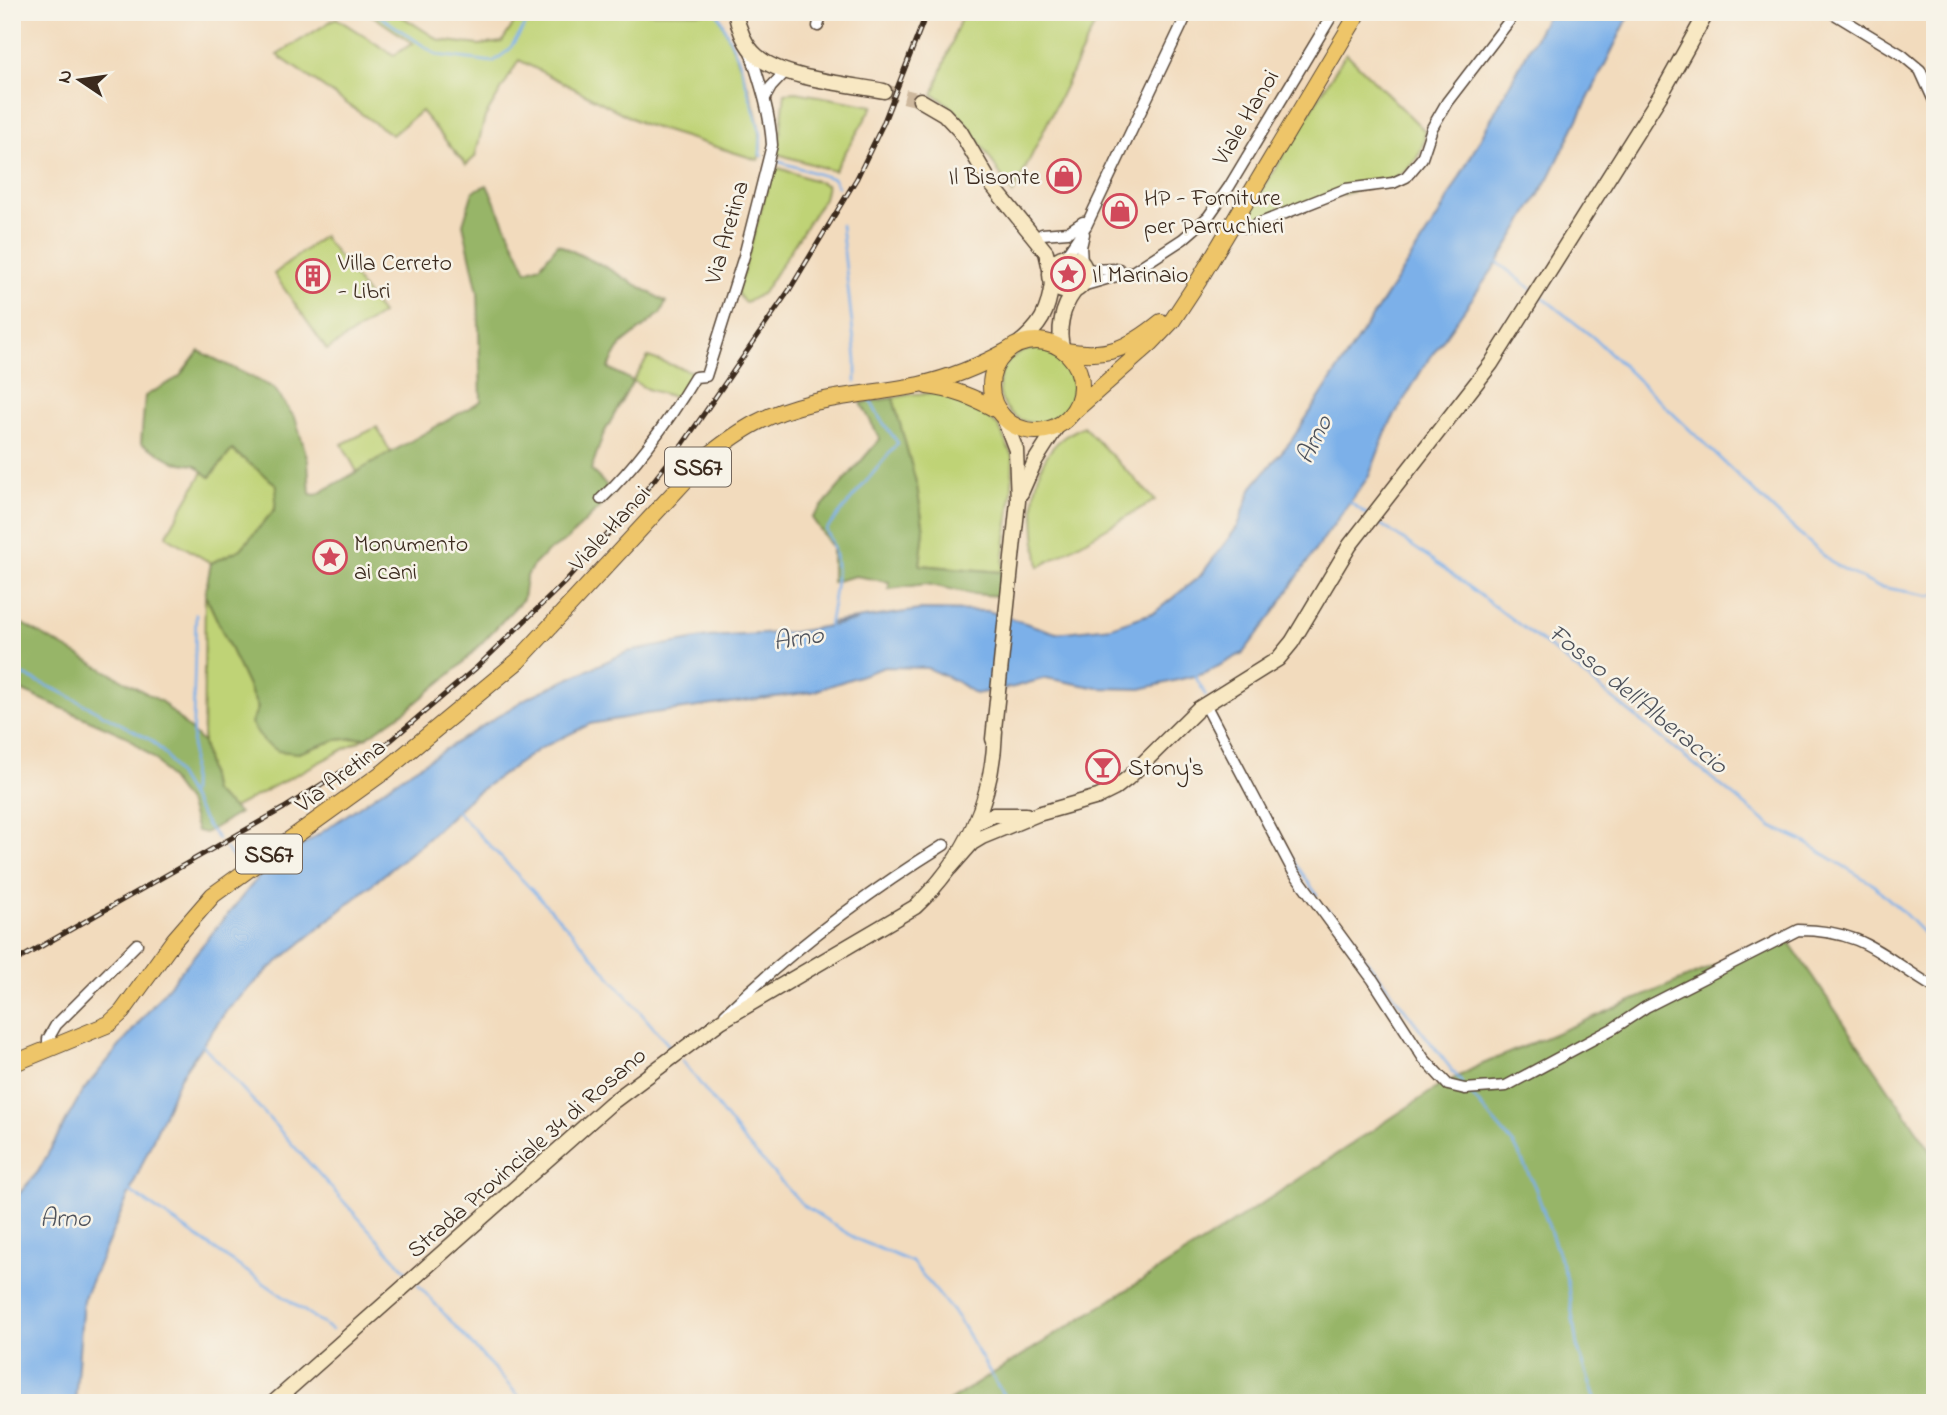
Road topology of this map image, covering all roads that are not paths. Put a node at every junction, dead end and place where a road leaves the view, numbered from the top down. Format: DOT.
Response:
graph roads {
  1 [pos="735,12"];
  2 [pos="822,12"];
  3 [pos="1188,12"];
  4 [pos="1334,12"];
  5 [pos="1359,12"];
  6 [pos="1516,12"];
  7 [pos="1707,12"];
  8 [pos="1831,12"];
  9 [pos="818,26"];
  10 [pos="748,46"];
  11 [pos="769,65"];
  12 [pos="786,71"];
  13 [pos="760,82"];
  14 [pos="884,90"];
  15 [pos="765,98"];
  16 [pos="920,100"];
  17 [pos="1935,103"];
  18 [pos="1021,220"];
  19 [pos="1088,221"];
  20 [pos="1233,224"];
  21 [pos="1042,234"];
  22 [pos="1066,256"];
  23 [pos="1149,261"];
  24 [pos="1084,266"];
  25 [pos="1051,276"];
  26 [pos="1078,289"];
  27 [pos="1182,305"];
  28 [pos="1013,347"];
  29 [pos="1064,350"];
  30 [pos="917,385"];
  31 [pos="1001,413"];
  32 [pos="1072,413"];
  33 [pos="1059,425"];
  34 [pos="601,499"];
  35 [pos="1018,501"];
  36 [pos="535,644"];
  37 [pos="1205,704"];
  38 [pos="995,730"];
  39 [pos="992,768"];
  40 [pos="976,796"];
  41 [pos="977,821"];
  42 [pos="1003,821"];
  43 [pos="951,843"];
  44 [pos="950,868"];
  45 [pos="899,916"];
  46 [pos="137,944"];
  47 [pos="1935,988"];
  48 [pos="703,1035"];
  49 [pos="48,1049"];
  50 [pos="12,1063"];
  51 [pos="273,1403"];
  1 -- 10 [label="main road, Via Aretina"];
  2 -- 9 [label="street"];
  3 -- 19 [label="street"];
  4 -- 23 [label="street, Viale Hanoi"];
  5 -- 20 [label="main road"];
  6 -- 20 [label="street"];
  7 -- 37 [label="main road"];
  8 -- 17 [label="street"];
  10 -- 11 [label="main road, Via Aretina"];
  10 -- 13 [label="street, Via Aretina"];
  11 -- 12 [label="main road, Via Aretina"];
  11 -- 13 [label="street"];
  12 -- 14 [label="main road, Via Aretina"];
  12 -- 15 [label="street"];
  13 -- 15 [label="street, Via Aretina"];
  15 -- 34 [label="street, Via Aretina"];
  16 -- 18 [label="main road"];
  18 -- 21 [label="main road"];
  18 -- 25 [label="main road"];
  19 -- 21 [label="street"];
  19 -- 22 [label="street"];
  19 -- 24 [label="street"];
  20 -- 27 [label="main road"];
  21 -- 22 [label="main road"];
  22 -- 24 [label="main road, Viale Hanoi"];
  22 -- 25 [label="main road"];
  23 -- 24 [label="street, Viale Hanoi"];
  23 -- 26 [label="street, Viale Hanoi"];
  24 -- 26 [label="main road"];
  25 -- 26 [label="main road"];
  25 -- 28 [label="main road, Viale Hanoi"];
  26 -- 29 [label="main road"];
  27 -- 29 [label="main road, Viale Hanoi"];
  27 -- 32 [label="main road"];
  28 -- 29 [label="main road, Viale Hanoi"];
  28 -- 30 [label="main road, Viale Hanoi / SS67"];
  28 -- 31 [label="main road, Viale Hanoi"];
  29 -- 32 [label="main road"];
  30 -- 31 [label="main road, Viale Hanoi / SS67"];
  30 -- 36 [label="main road, Viale Hanoi / SS67"];
  31 -- 33 [label="main road, Viale Hanoi"];
  31 -- 35 [label="main road, Strada Provinciale 34 di Rosano"];
  32 -- 33 [label="main road"];
  33 -- 35 [label="main road, Strada Provinciale 34 di Rosano"];
  35 -- 38 [label="main road, Strada Provinciale 34 di Rosano"];
  36 -- 49 [label="main road, Via Aretina / SS67"];
  37 -- 42 [label="main road"];
  37 -- 47 [label="street"];
  38 -- 39 [label="main road, Strada Provinciale 34 di Rosano"];
  38 -- 40 [label="main road, Strada Provinciale 34 di Rosano"];
  39 -- 41 [label="main road, Strada Provinciale 34 di Rosano"];
  39 -- 42 [label="main road"];
  40 -- 41 [label="main road"];
  40 -- 43 [label="main road, Strada Provinciale 34 di Rosano"];
  41 -- 42 [label="main road"];
  41 -- 43 [label="main road"];
  41 -- 44 [label="main road, Strada Provinciale 34 di Rosano"];
  42 -- 44 [label="main road"];
  43 -- 45 [label="main road, Strada Provinciale 34 di Rosano"];
  43 -- 48 [label="street"];
  44 -- 45 [label="main road, Strada Provinciale 34 di Rosano"];
  45 -- 48 [label="main road, Strada Provinciale 34 di Rosano"];
  46 -- 49 [label="street"];
  48 -- 51 [label="main road, Strada Provinciale 34 di Rosano"];
  49 -- 50 [label="main road, Via Aretina / SS67"];
}
